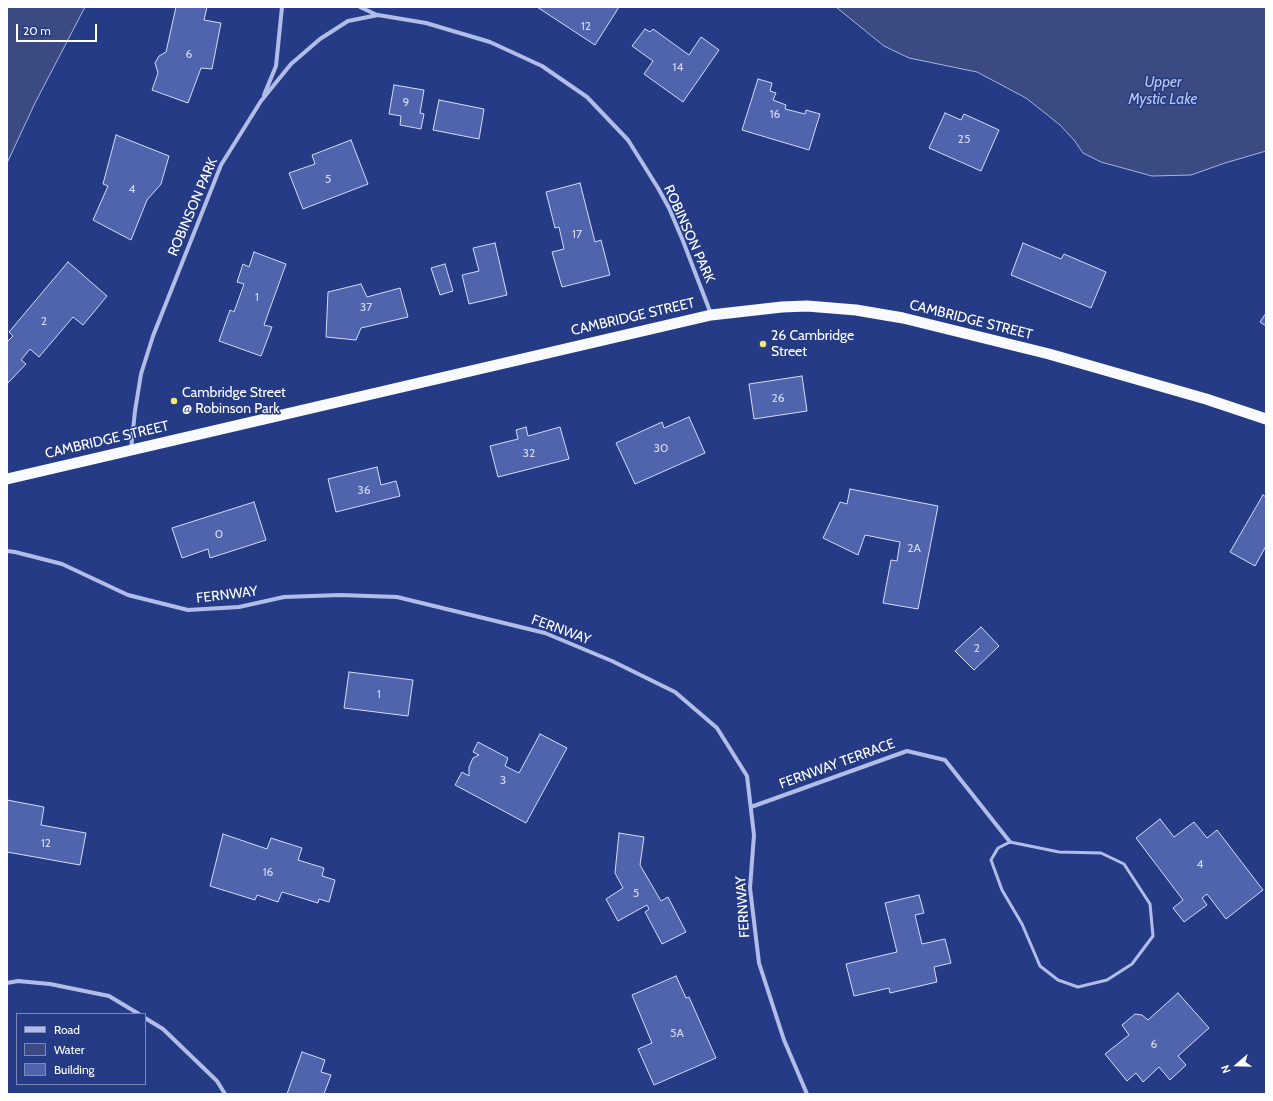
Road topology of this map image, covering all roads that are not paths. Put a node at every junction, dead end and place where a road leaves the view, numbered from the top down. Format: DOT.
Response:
graph roads {
  1 [pos="282,7"];
  2 [pos="360,7"];
  3 [pos="378,15"];
  4 [pos="261,101"];
  5 [pos="711,315"];
  6 [pos="1266,419"];
  7 [pos="131,450"];
  8 [pos="7,479"];
  9 [pos="7,551"];
  10 [pos="751,807"];
  11 [pos="1010,842"];
  12 [pos="7,983"];
  13 [pos="137,1013"];
  14 [pos="146,1019"];
  15 [pos="225,1094"];
  16 [pos="807,1094"];
  1 -- 4 [label="street"];
  2 -- 3 [label="street"];
  3 -- 4 [label="street, ROBINSON PARK"];
  3 -- 5 [label="street, ROBINSON PARK"];
  4 -- 7 [label="street, ROBINSON PARK"];
  5 -- 6 [label="highway, CAMBRIDGE STREET"];
  5 -- 7 [label="highway, CAMBRIDGE STREET"];
  7 -- 8 [label="highway, CAMBRIDGE STREET"];
  9 -- 10 [label="street, FERNWAY"];
  10 -- 11 [label="street, FERNWAY TERRACE"];
  10 -- 16 [label="street, FERNWAY"];
  11 -- 11 [label="lane"];
  12 -- 13 [label="street"];
  14 -- 15 [label="street"];
}
